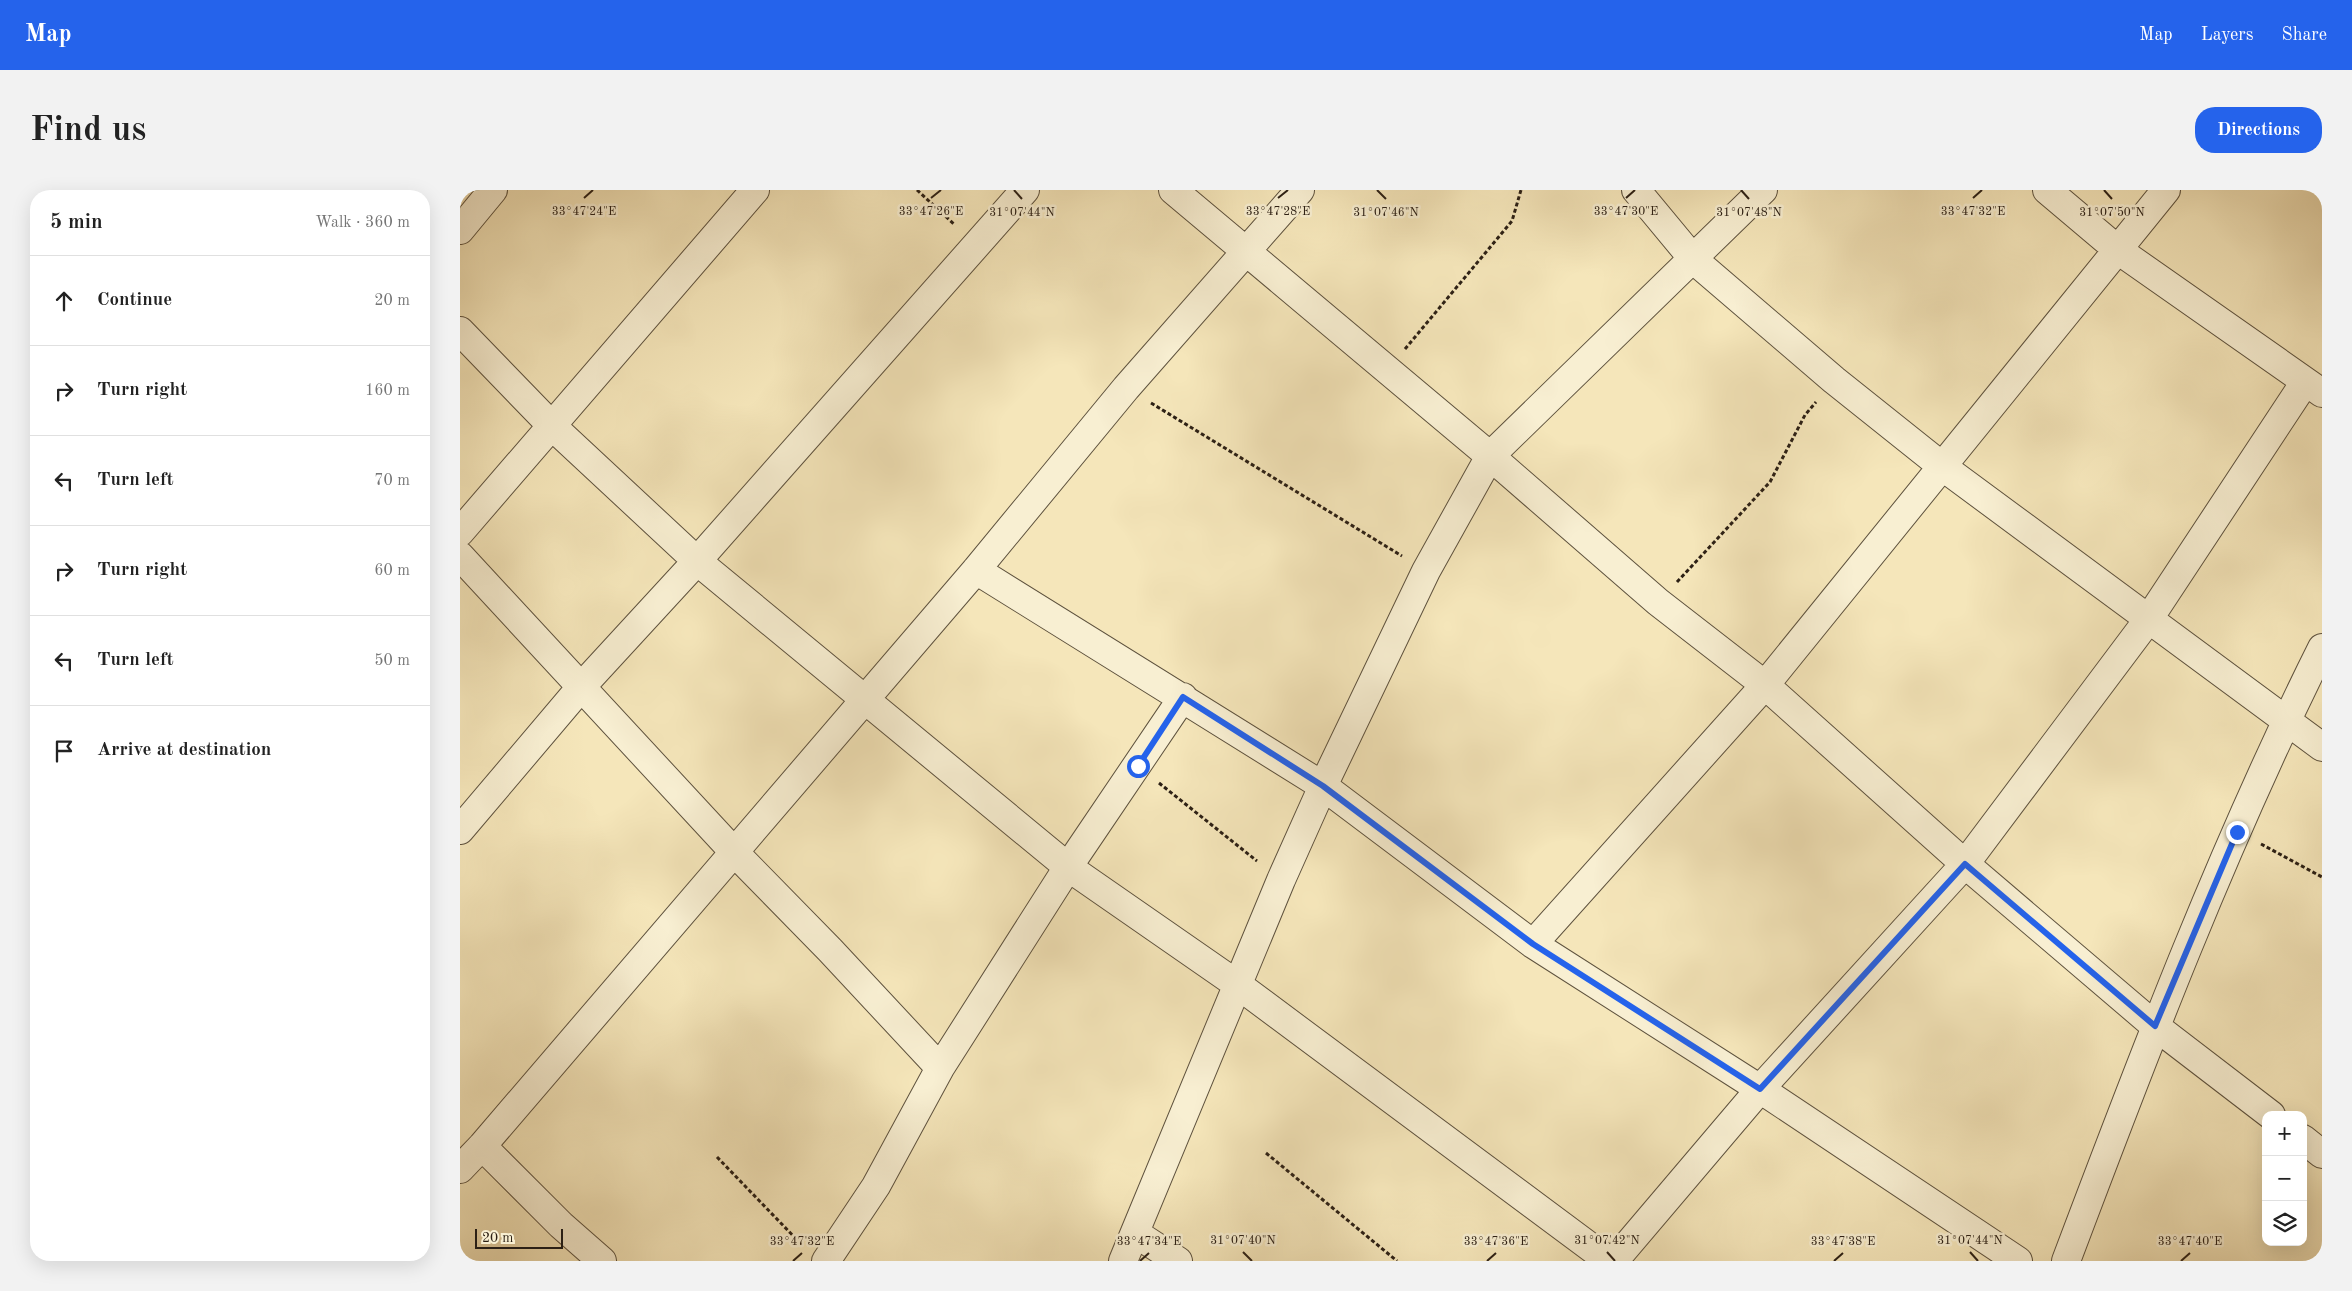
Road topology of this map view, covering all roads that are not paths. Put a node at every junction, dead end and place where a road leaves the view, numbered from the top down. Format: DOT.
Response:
graph roads {
  1 [pos="494,190"];
  2 [pos="755,190"];
  3 [pos="1025,190"];
  4 [pos="1173,190"];
  5 [pos="1300,190"];
  6 [pos="1636,190"];
  7 [pos="1763,190"];
  8 [pos="2047,190"];
  9 [pos="2166,190"];
  10 [pos="460,230"];
  11 [pos="2118,250"];
  12 [pos="1246,252"];
  13 [pos="1694,260"];
  14 [pos="460,331"];
  15 [pos="2314,387"];
  16 [pos="552,426"];
  17 [pos="1490,456"];
  18 [pos="1943,467"];
  19 [pos="460,532"];
  20 [pos="460,556"];
  21 [pos="697,561"];
  22 [pos="976,570"];
  23 [pos="2148,620"];
  24 [pos="2322,648"];
  25 [pos="1765,685"];
  26 [pos="582,686"];
  27 [pos="1183,697"];
  28 [pos="864,699"];
  29 [pos="2286,719"];
  30 [pos="2322,747"];
  31 [pos="1323,786"];
  32 [pos="460,830"];
  33 [pos="735,852"];
  34 [pos="1965,864"];
  35 [pos="1068,867"];
  36 [pos="1533,944"];
  37 [pos="1238,985"];
  38 [pos="2155,1026"];
  39 [pos="940,1068"];
  40 [pos="1760,1089"];
  41 [pos="2266,1111"];
  42 [pos="2307,1142"];
  43 [pos="482,1146"];
  44 [pos="2322,1154"];
  45 [pos="460,1169"];
  46 [pos="1135,1233"];
  47 [pos="815,1254"];
  48 [pos="602,1261"];
  49 [pos="1122,1261"];
  50 [pos="1178,1261"];
  51 [pos="1609,1261"];
  52 [pos="1614,1261"];
  53 [pos="2018,1261"];
  54 [pos="2066,1261"];
  1 -- 10 [label="street"];
  2 -- 16 [label="street"];
  3 -- 21 [label="street"];
  4 -- 12 [label="street"];
  5 -- 12 [label="street"];
  6 -- 13 [label="street"];
  7 -- 13 [label="street"];
  8 -- 11 [label="street"];
  9 -- 11 [label="street"];
  11 -- 15 [label="street"];
  11 -- 18 [label="street"];
  12 -- 17 [label="street"];
  12 -- 22 [label="street"];
  13 -- 17 [label="street"];
  13 -- 18 [label="street"];
  14 -- 16 [label="street"];
  15 -- 23 [label="street"];
  16 -- 19 [label="street"];
  16 -- 21 [label="street"];
  17 -- 25 [label="street"];
  17 -- 31 [label="street"];
  18 -- 23 [label="street"];
  18 -- 25 [label="street"];
  20 -- 26 [label="street"];
  21 -- 26 [label="street"];
  21 -- 28 [label="street"];
  22 -- 27 [label="street"];
  22 -- 28 [label="street"];
  23 -- 29 [label="street"];
  23 -- 34 [label="street"];
  24 -- 29 [label="street"];
  25 -- 34 [label="street"];
  25 -- 36 [label="street"];
  26 -- 32 [label="street"];
  26 -- 33 [label="street"];
  27 -- 31 [label="street"];
  27 -- 35 [label="street"];
  28 -- 33 [label="street"];
  28 -- 35 [label="street"];
  29 -- 30 [label="street"];
  29 -- 38 [label="street"];
  31 -- 36 [label="street"];
  31 -- 37 [label="street"];
  33 -- 39 [label="street"];
  33 -- 43 [label="street"];
  34 -- 38 [label="street"];
  34 -- 40 [label="street"];
  35 -- 37 [label="street"];
  35 -- 39 [label="street"];
  36 -- 40 [label="street"];
  37 -- 46 [label="street"];
  37 -- 51 [label="street"];
  38 -- 41 [label="street"];
  38 -- 54 [label="street"];
  39 -- 47 [label="street"];
  40 -- 52 [label="street"];
  40 -- 53 [label="street"];
  42 -- 44 [label="street"];
  43 -- 45 [label="street"];
  43 -- 48 [label="street"];
  46 -- 49 [label="street"];
  46 -- 50 [label="street"];
}
